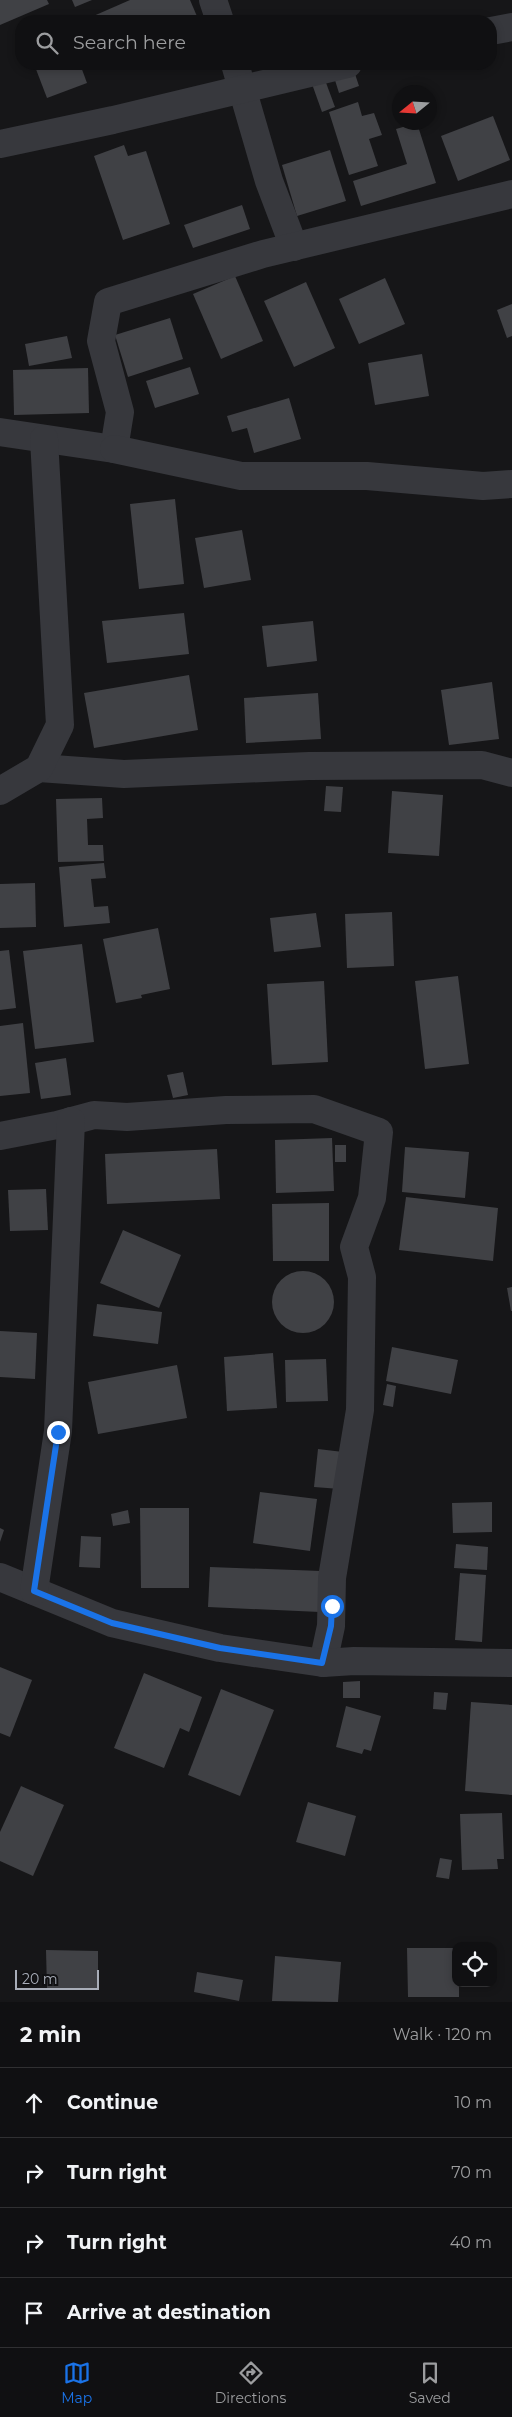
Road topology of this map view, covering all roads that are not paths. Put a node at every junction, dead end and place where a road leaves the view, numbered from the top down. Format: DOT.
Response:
graph roads {
  1 [pos="213,0"];
  2 [pos="218,15"];
  3 [pos="512,26"];
  4 [pos="497,30"];
  5 [pos="294,70"];
  6 [pos="240,76"];
  7 [pos="0,144"];
  8 [pos="512,194"];
  9 [pos="294,247"];
  10 [pos="0,432"];
  11 [pos="44,439"];
  12 [pos="114,449"];
  13 [pos="512,484"];
  14 [pos="38,768"];
  15 [pos="512,773"];
  16 [pos="0,791"];
  17 [pos="71,1120"];
  18 [pos="0,1136"];
  19 [pos="0,1577"];
  20 [pos="34,1591"];
  21 [pos="322,1663"];
  22 [pos="512,1663"];
  1 -- 2 [label="street"];
  3 -- 4 [label="street"];
  5 -- 6 [label="street"];
  6 -- 7 [label="street"];
  6 -- 9 [label="street"];
  8 -- 9 [label="street"];
  9 -- 12 [label="street"];
  10 -- 11 [label="street"];
  11 -- 12 [label="street"];
  11 -- 14 [label="street"];
  12 -- 13 [label="street"];
  14 -- 15 [label="street"];
  14 -- 16 [label="street"];
  17 -- 18 [label="street"];
  17 -- 20 [label="street"];
  17 -- 21 [label="street"];
  19 -- 20 [label="street"];
  20 -- 21 [label="street"];
  21 -- 22 [label="street"];
}
